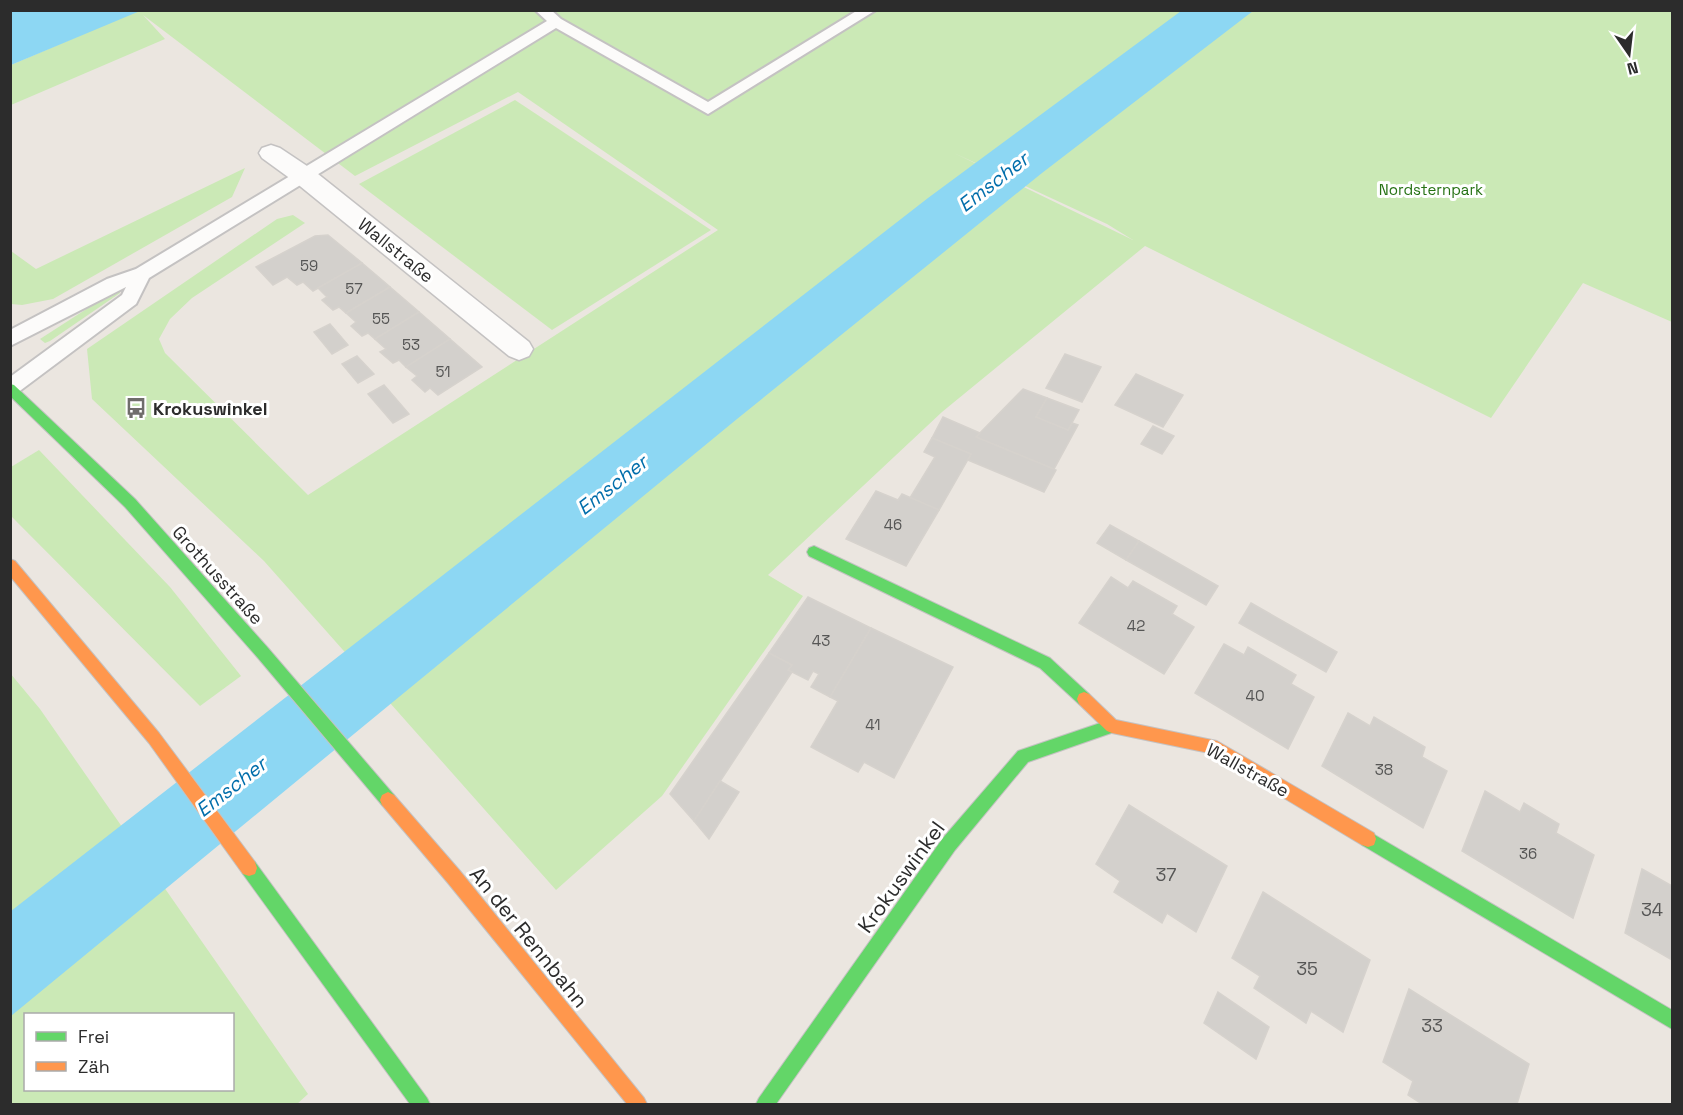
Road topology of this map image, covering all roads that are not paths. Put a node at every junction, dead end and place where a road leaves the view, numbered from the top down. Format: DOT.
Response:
graph roads {
  1 [pos="542,10"];
  2 [pos="869,10"];
  3 [pos="556,22"];
  4 [pos="271,153"];
  5 [pos="304,176"];
  6 [pos="142,274"];
  7 [pos="10,339"];
  8 [pos="519,350"];
  9 [pos="10,388"];
  10 [pos="814,552"];
  11 [pos="10,566"];
  12 [pos="1112,726"];
  13 [pos="385,797"];
  14 [pos="1672,1020"];
  15 [pos="421,1104"];
  16 [pos="638,1104"];
  17 [pos="765,1104"];
  1 -- 3 [label="lane"];
  2 -- 3 [label="lane"];
  3 -- 5 [label="lane"];
  4 -- 5 [label="street, Wallstraße"];
  5 -- 6 [label="lane"];
  5 -- 8 [label="street, Wallstraße"];
  6 -- 7 [label="lane"];
  6 -- 9 [label="lane"];
  9 -- 13 [label="main road, Grothusstraße"];
  10 -- 12 [label="main road"];
  11 -- 15 [label="main road"];
  12 -- 14 [label="main road, Wallstraße"];
  12 -- 17 [label="main road, Krokuswinkel"];
  13 -- 16 [label="main road, An der Rennbahn"];
}
